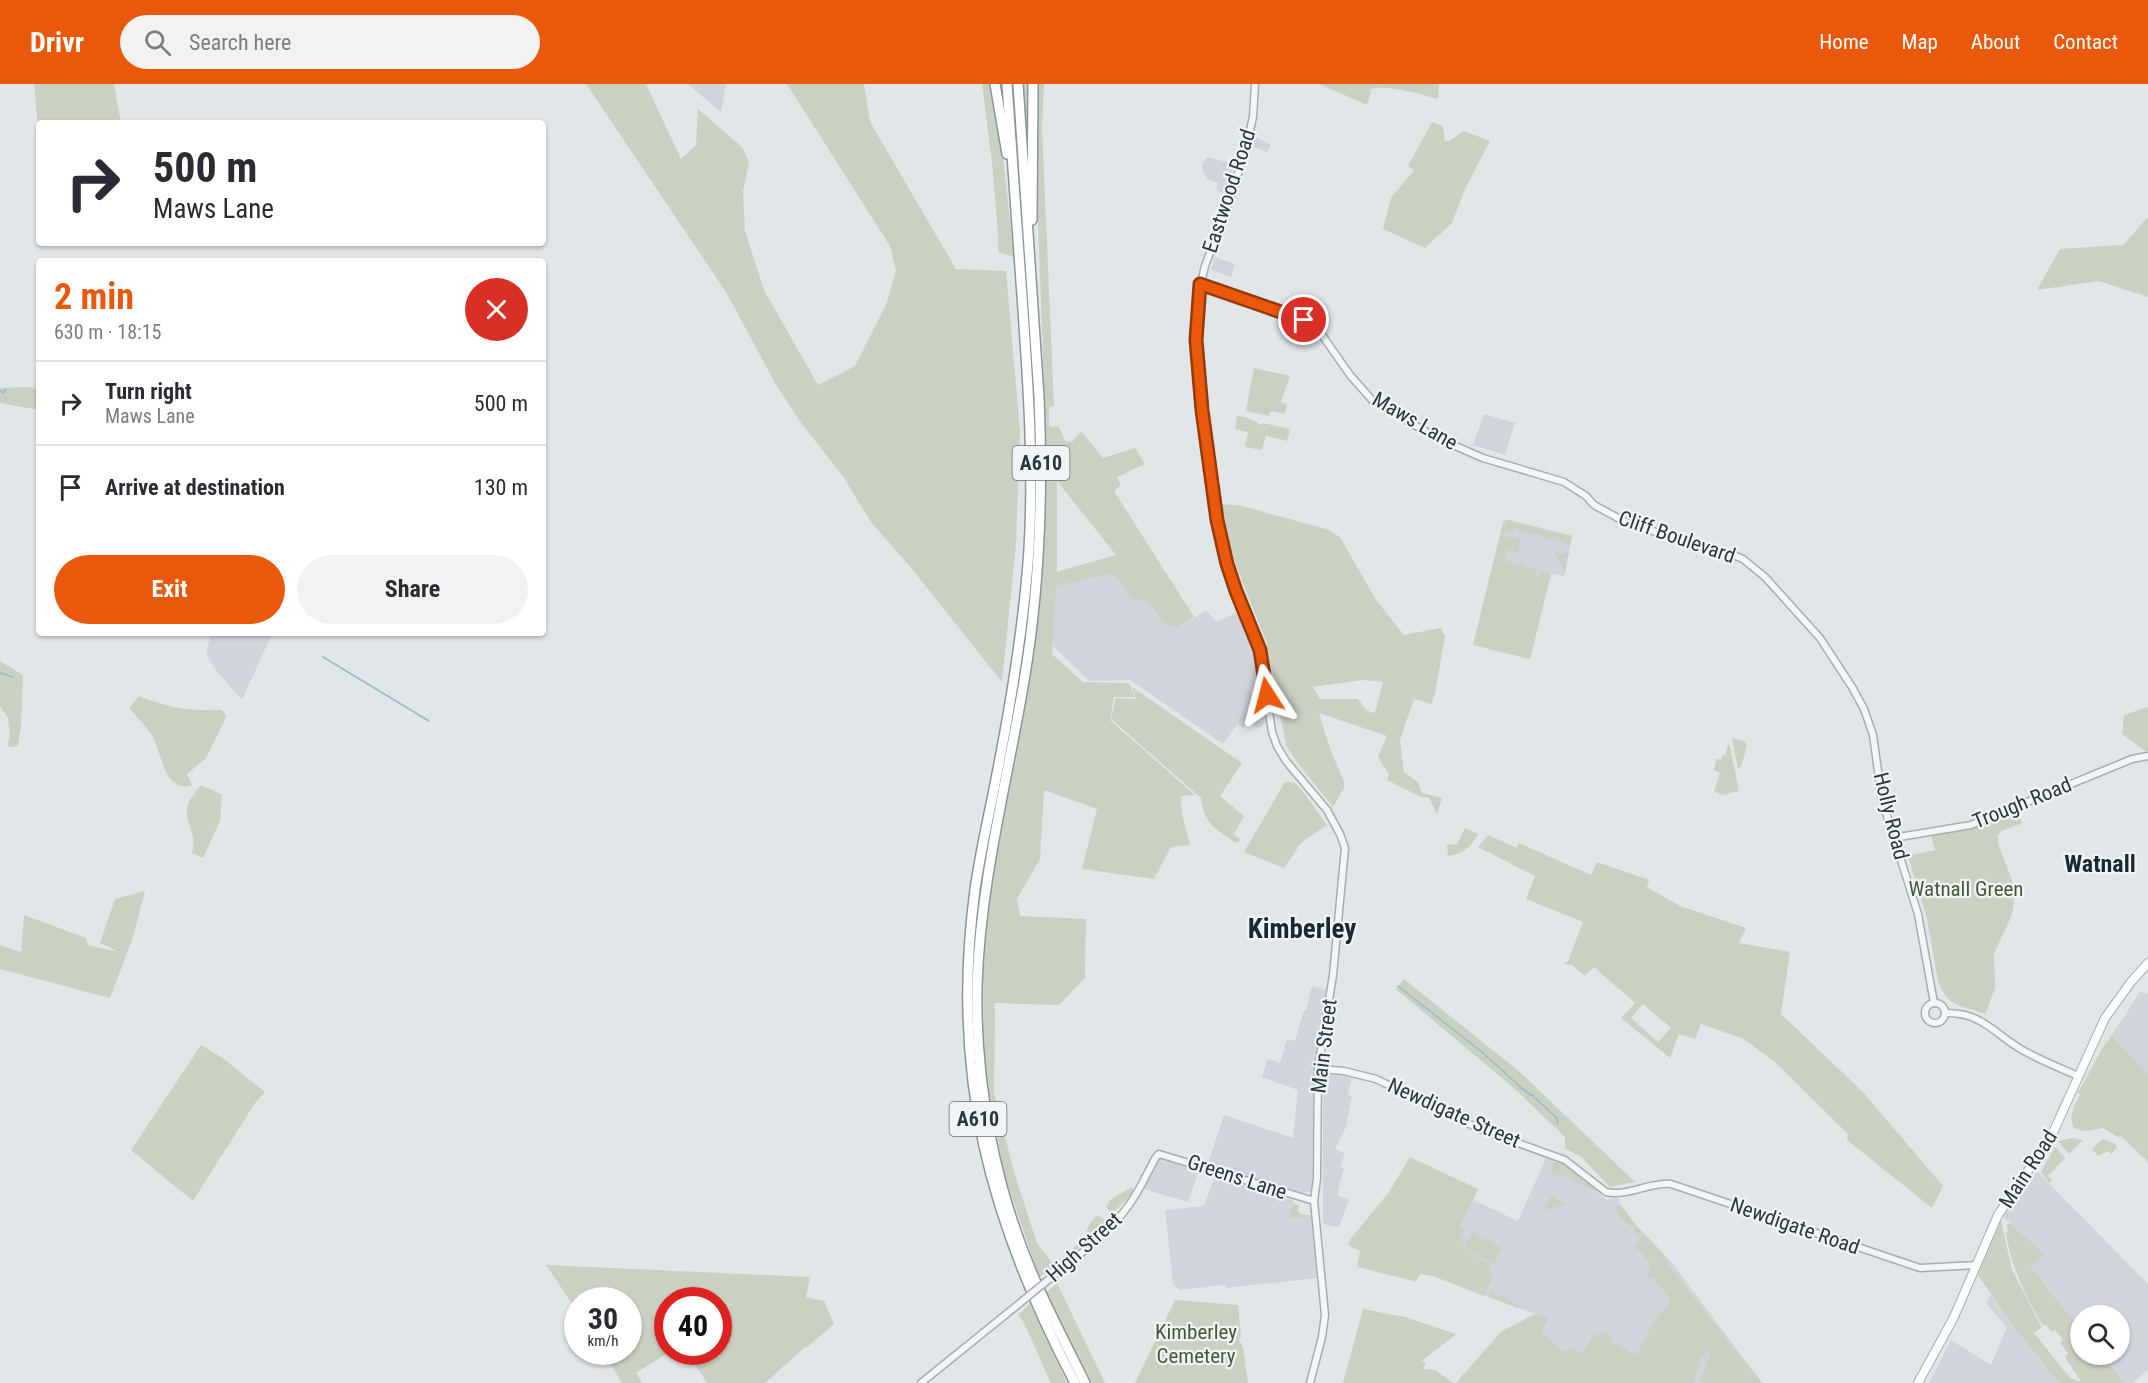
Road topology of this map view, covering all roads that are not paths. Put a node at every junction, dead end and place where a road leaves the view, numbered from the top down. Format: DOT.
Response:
graph roads {
  1 [pos="995,84"];
  2 [pos="1007,84"];
  3 [pos="1018,84"];
  4 [pos="1033,84"];
  5 [pos="1255,84"];
  6 [pos="1016,210"];
  7 [pos="1031,276"];
  8 [pos="1200,284"];
  9 [pos="1588,498"];
  10 [pos="1859,700"];
  11 [pos="2148,756"];
  12 [pos="1893,838"];
  13 [pos="1343,841"];
  14 [pos="2148,963"];
  15 [pos="1935,1003"];
  16 [pos="1945,1013"];
  17 [pos="1318,1069"];
  18 [pos="2078,1076"];
  19 [pos="1159,1154"];
  20 [pos="1614,1194"];
  21 [pos="1314,1201"];
  22 [pos="1977,1265"];
  23 [pos="921,1383"];
  24 [pos="1075,1383"];
  25 [pos="1085,1383"];
  26 [pos="1310,1383"];
  27 [pos="1918,1383"];
  1 -- 6 [label="highway"];
  2 -- 6 [label="highway, A610"];
  3 -- 7 [label="highway, A610"];
  4 -- 7 [label="highway"];
  5 -- 8 [label="street, Eastwood Road"];
  6 -- 24 [label="highway, A610"];
  7 -- 25 [label="highway, A610"];
  8 -- 9 [label="street, Maws Lane"];
  8 -- 13 [label="street, Eastwood Road"];
  9 -- 10 [label="street, Cliff Boulevard"];
  10 -- 12 [label="street, Holly Road"];
  11 -- 12 [label="street, Trough Road"];
  12 -- 15 [label="street, Holly Road"];
  13 -- 17 [label="street, Main Street"];
  14 -- 18 [label="main road, Main Road"];
  15 -- 16 [label="street"];
  15 -- 16 [label="street"];
  16 -- 18 [label="street"];
  17 -- 20 [label="street, Newdigate Street"];
  17 -- 21 [label="street, Main Street"];
  18 -- 22 [label="main road, Main Road"];
  19 -- 21 [label="street, Greens Lane"];
  19 -- 23 [label="street, High Street, bridge"];
  20 -- 22 [label="street, Newdigate Road"];
  21 -- 26 [label="street, Main Street"];
  22 -- 27 [label="main road, Main Road"];
}
